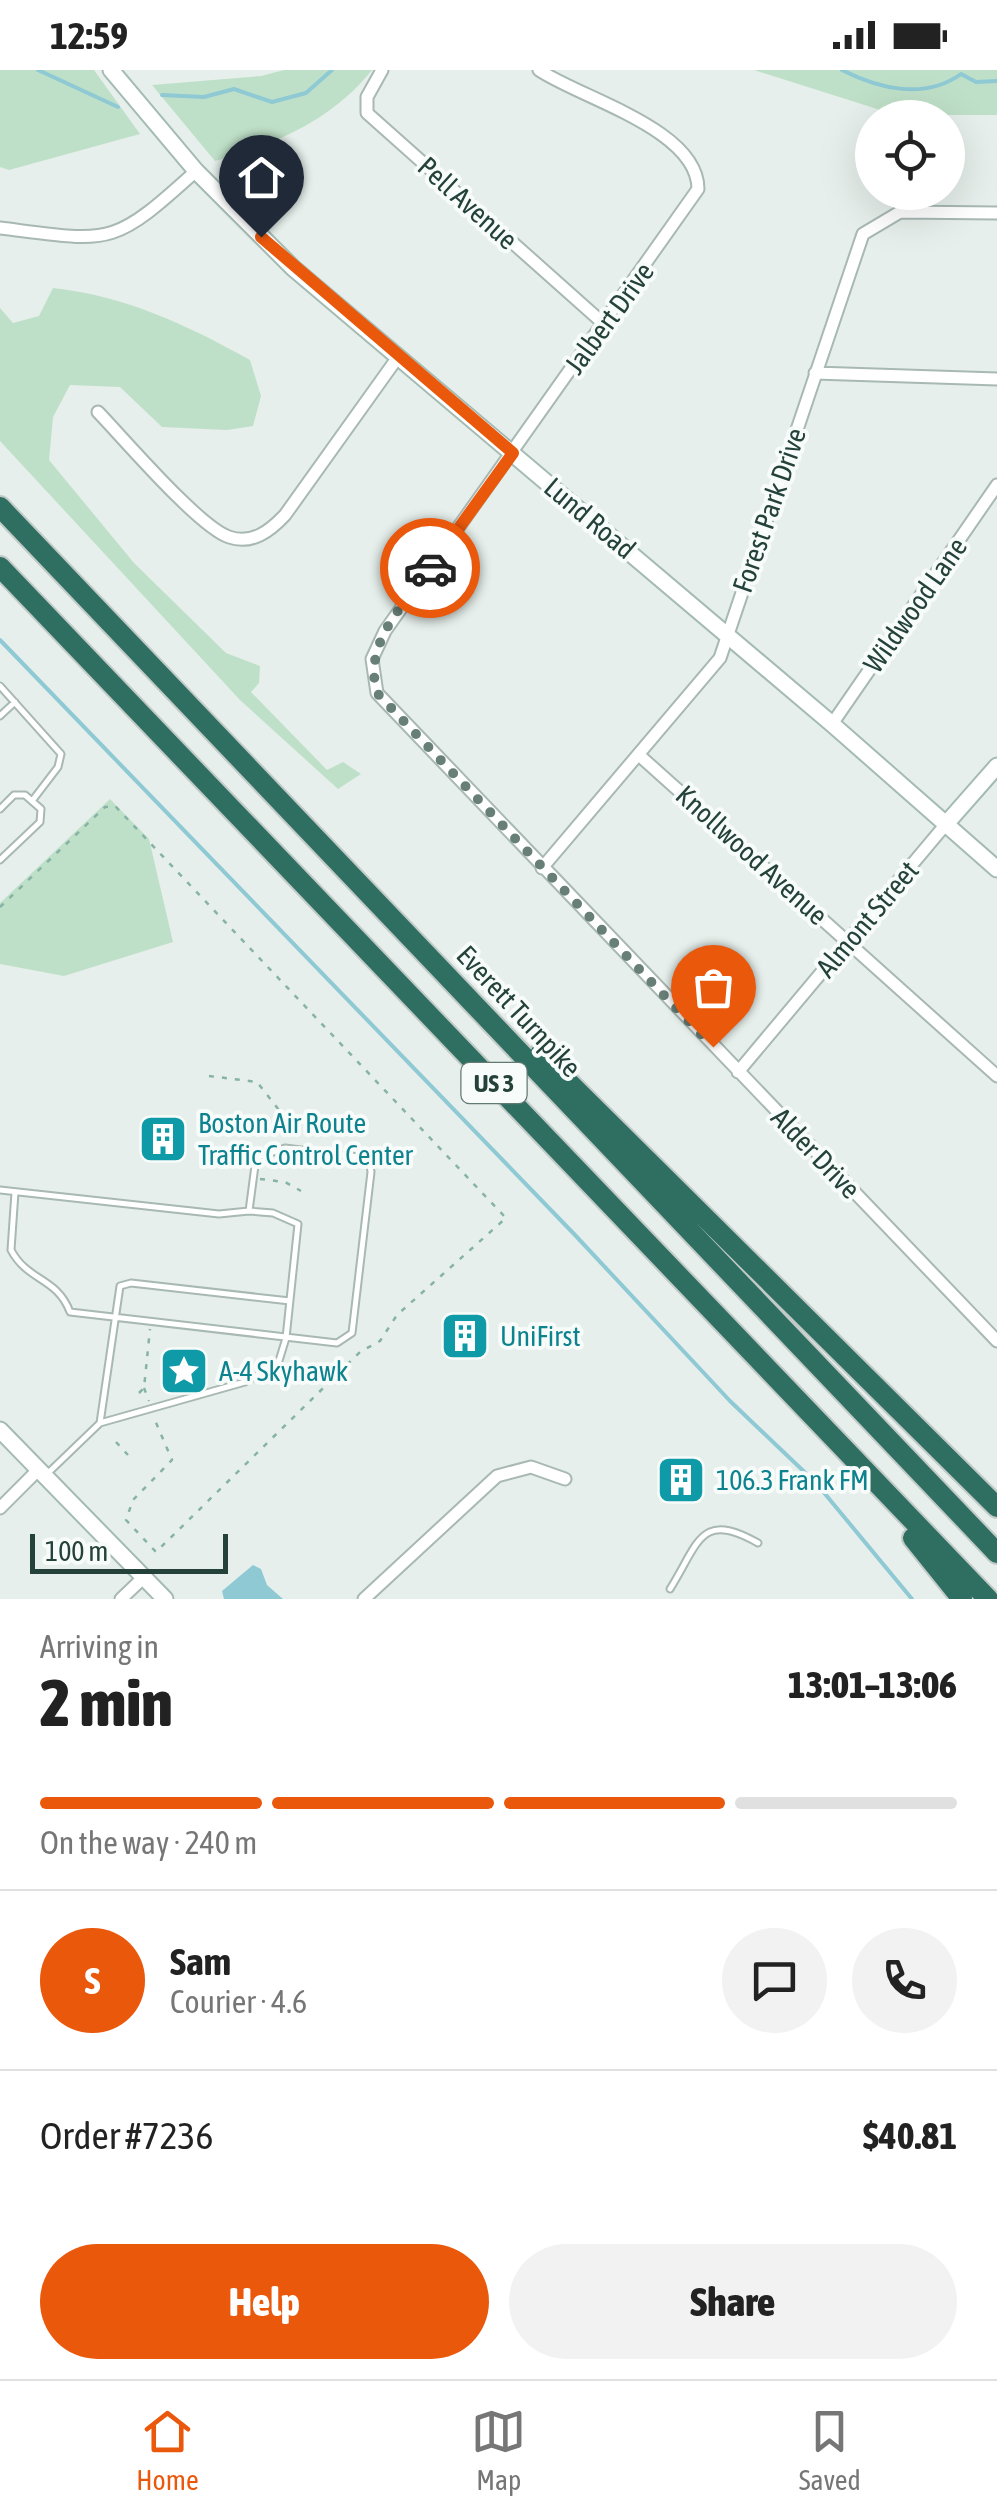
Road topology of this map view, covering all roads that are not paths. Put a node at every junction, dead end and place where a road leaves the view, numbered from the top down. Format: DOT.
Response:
graph roads {
  1 [pos="111,70"];
  2 [pos="382,70"];
  3 [pos="539,70"];
  4 [pos="196,171"];
  5 [pos="997,213"];
  6 [pos="0,228"];
  7 [pos="604,324"];
  8 [pos="398,357"];
  9 [pos="816,373"];
  10 [pos="997,379"];
  11 [pos="98,412"];
  12 [pos="513,453"];
  13 [pos="997,485"];
  14 [pos="0,507"];
  15 [pos="0,568"];
  16 [pos="728,636"];
  17 [pos="0,686"];
  18 [pos="15,702"];
  19 [pos="0,716"];
  20 [pos="832,724"];
  21 [pos="640,756"];
  22 [pos="246,764"];
  23 [pos="997,766"];
  24 [pos="32,801"];
  25 [pos="0,809"];
  26 [pos="946,824"];
  27 [pos="0,860"];
  28 [pos="542,868"];
  29 [pos="997,870"];
  30 [pos="848,942"];
  31 [pos="738,1072"];
  32 [pos="997,1076"];
  33 [pos="0,1190"];
  34 [pos="15,1192"];
  35 [pos="249,1211"];
  36 [pos="290,1301"];
  37 [pos="115,1318"];
  38 [pos="286,1338"];
  39 [pos="997,1341"];
  40 [pos="100,1423"];
  41 [pos="820,1424"];
  42 [pos="0,1430"];
  43 [pos="41,1473"];
  44 [pos="564,1479"];
  45 [pos="997,1507"];
  46 [pos="0,1508"];
  47 [pos="758,1543"];
  48 [pos="997,1553"];
  49 [pos="143,1578"];
  50 [pos="670,1589"];
  51 [pos="121,1599"];
  52 [pos="165,1599"];
  53 [pos="364,1599"];
  54 [pos="962,1599"];
  55 [pos="988,1599"];
  1 -- 4 [label="street, Lund Road"];
  2 -- 7 [label="street, Pell Avenue"];
  3 -- 7 [label="street, Jalbert Drive"];
  4 -- 6 [label="street"];
  4 -- 8 [label="street, Lund Road"];
  5 -- 9 [label="street, Forest Park Drive"];
  7 -- 12 [label="street, Jalbert Drive"];
  8 -- 11 [label="street"];
  8 -- 12 [label="street, Lund Road"];
  9 -- 10 [label="street"];
  9 -- 16 [label="street, Forest Park Drive"];
  12 -- 16 [label="street, Lund Road"];
  12 -- 28 [label="street, Alder Drive"];
  13 -- 20 [label="street, Wildwood Lane"];
  14 -- 22 [label="highway, Everett Turnpike / US 3"];
  15 -- 41 [label="highway, US 3"];
  16 -- 20 [label="street, Lund Road"];
  16 -- 21 [label="street, Forest Park Drive"];
  17 -- 18 [label="lane"];
  18 -- 19 [label="lane"];
  18 -- 24 [label="lane"];
  20 -- 26 [label="street, Lund Road"];
  21 -- 28 [label="street, Forest Park Drive"];
  21 -- 30 [label="street, Knollwood Avenue"];
  22 -- 45 [label="highway"];
  22 -- 48 [label="highway, Everett Turnpike / US 3"];
  23 -- 26 [label="street, Almont Street"];
  24 -- 25 [label="lane"];
  24 -- 27 [label="lane"];
  26 -- 29 [label="street, Lund Road"];
  26 -- 30 [label="street, Almont Street"];
  28 -- 31 [label="street, Alder Drive"];
  30 -- 31 [label="street, Almont Street"];
  30 -- 32 [label="street, Knollwood Avenue"];
  31 -- 39 [label="street, Alder Drive"];
  33 -- 34 [label="lane"];
  34 -- 35 [label="lane"];
  34 -- 37 [label="lane"];
  35 -- 36 [label="lane"];
  35 -- 38 [label="lane"];
  36 -- 37 [label="lane"];
  36 -- 38 [label="lane"];
  37 -- 38 [label="lane"];
  37 -- 40 [label="lane"];
  38 -- 40 [label="lane"];
  40 -- 43 [label="lane"];
  41 -- 54 [label="highway"];
  41 -- 55 [label="highway, US 3"];
  42 -- 43 [label="street"];
  43 -- 46 [label="street"];
  43 -- 49 [label="street"];
  44 -- 53 [label="street"];
  47 -- 50 [label="lane"];
  49 -- 51 [label="street"];
  49 -- 52 [label="street"];
}
